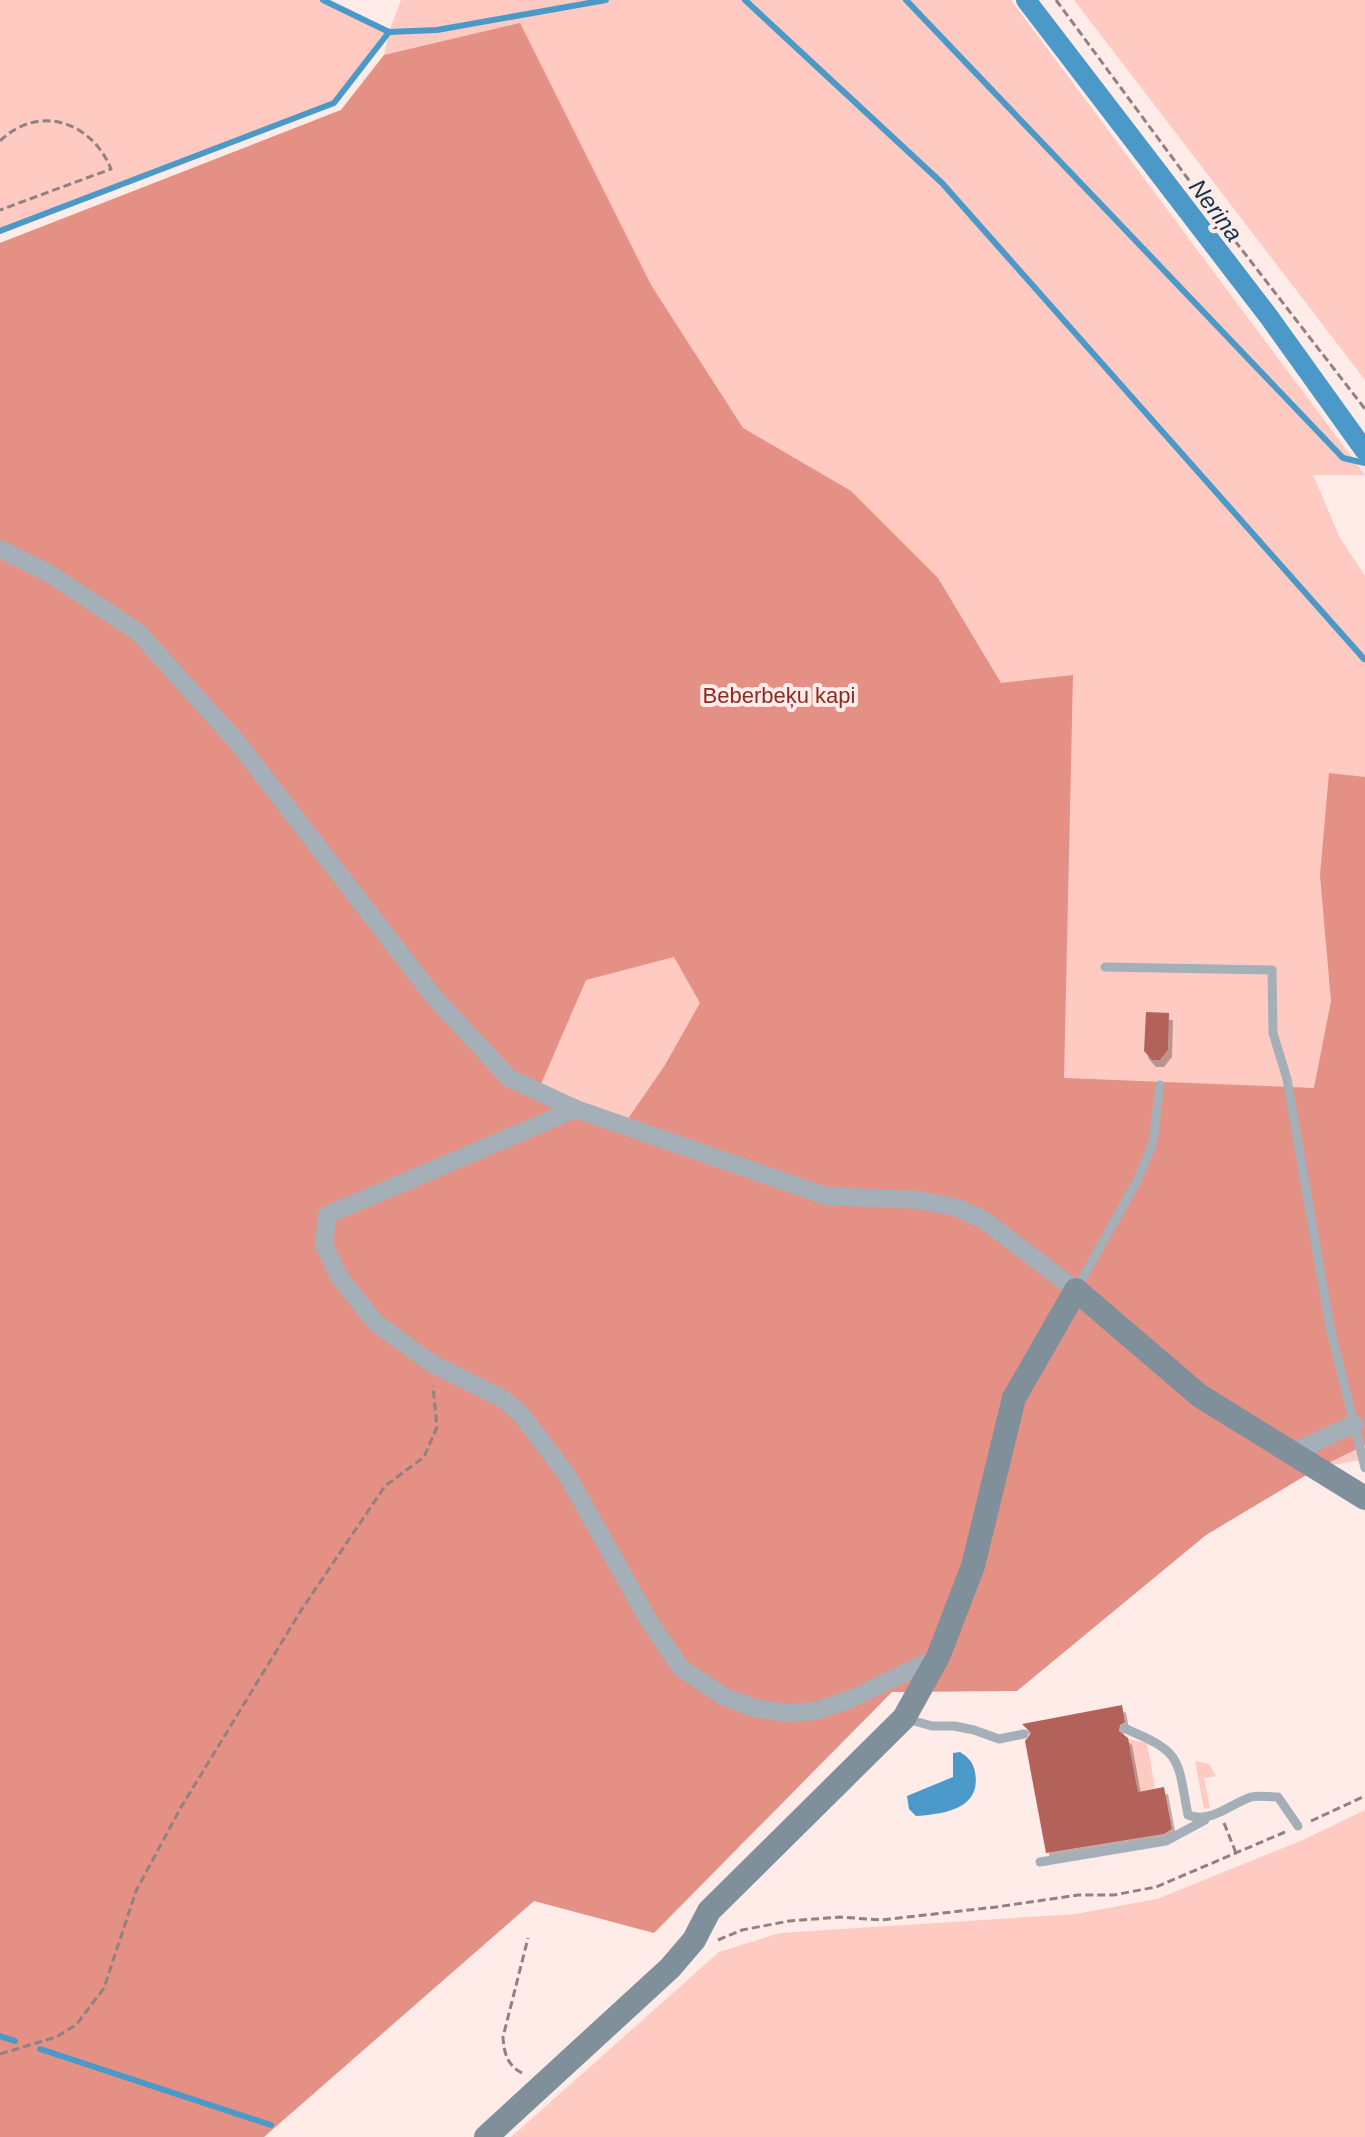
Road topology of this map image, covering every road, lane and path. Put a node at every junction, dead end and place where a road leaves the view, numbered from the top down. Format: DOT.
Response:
graph roads {
  1 [pos="1056,0"];
  2 [pos="0,141"];
  3 [pos="0,210"];
  4 [pos="1365,409"];
  5 [pos="0,549"];
  6 [pos="1105,967"];
  7 [pos="1160,1085"];
  8 [pos="576,1109"];
  9 [pos="1076,1290"];
  10 [pos="431,1363"];
  11 [pos="1354,1424"];
  12 [pos="1292,1453"];
  13 [pos="1365,1468"];
  14 [pos="1365,1498"];
  15 [pos="938,1657"];
  16 [pos="904,1718"];
  17 [pos="1126,1729"];
  18 [pos="1024,1734"];
  19 [pos="1365,1796"];
  20 [pos="1215,1814"];
  21 [pos="1298,1826"];
  22 [pos="1236,1853"];
  23 [pos="1040,1862"];
  24 [pos="528,1938"];
  25 [pos="694,1940"];
  26 [pos="0,2054"];
  27 [pos="553,2078"];
  28 [pos="486,2137"];
  1 -- 4 [label="path"];
  2 -- 3 [label="path"];
  5 -- 8 [label="street"];
  6 -- 11 [label="lane"];
  7 -- 9 [label="lane"];
  8 -- 9 [label="street"];
  8 -- 10 [label="street"];
  9 -- 12 [label="street"];
  9 -- 15 [label="street"];
  10 -- 15 [label="street"];
  10 -- 26 [label="path"];
  11 -- 12 [label="street"];
  11 -- 13 [label="lane"];
  12 -- 14 [label="street"];
  15 -- 16 [label="street"];
  16 -- 18 [label="lane"];
  16 -- 25 [label="street"];
  17 -- 20 [label="lane"];
  19 -- 21 [label="path"];
  20 -- 21 [label="lane"];
  20 -- 22 [label="path"];
  20 -- 23 [label="lane"];
  21 -- 22 [label="path"];
  22 -- 25 [label="path"];
  24 -- 27 [label="path"];
  25 -- 27 [label="street"];
  27 -- 28 [label="street"];
}
